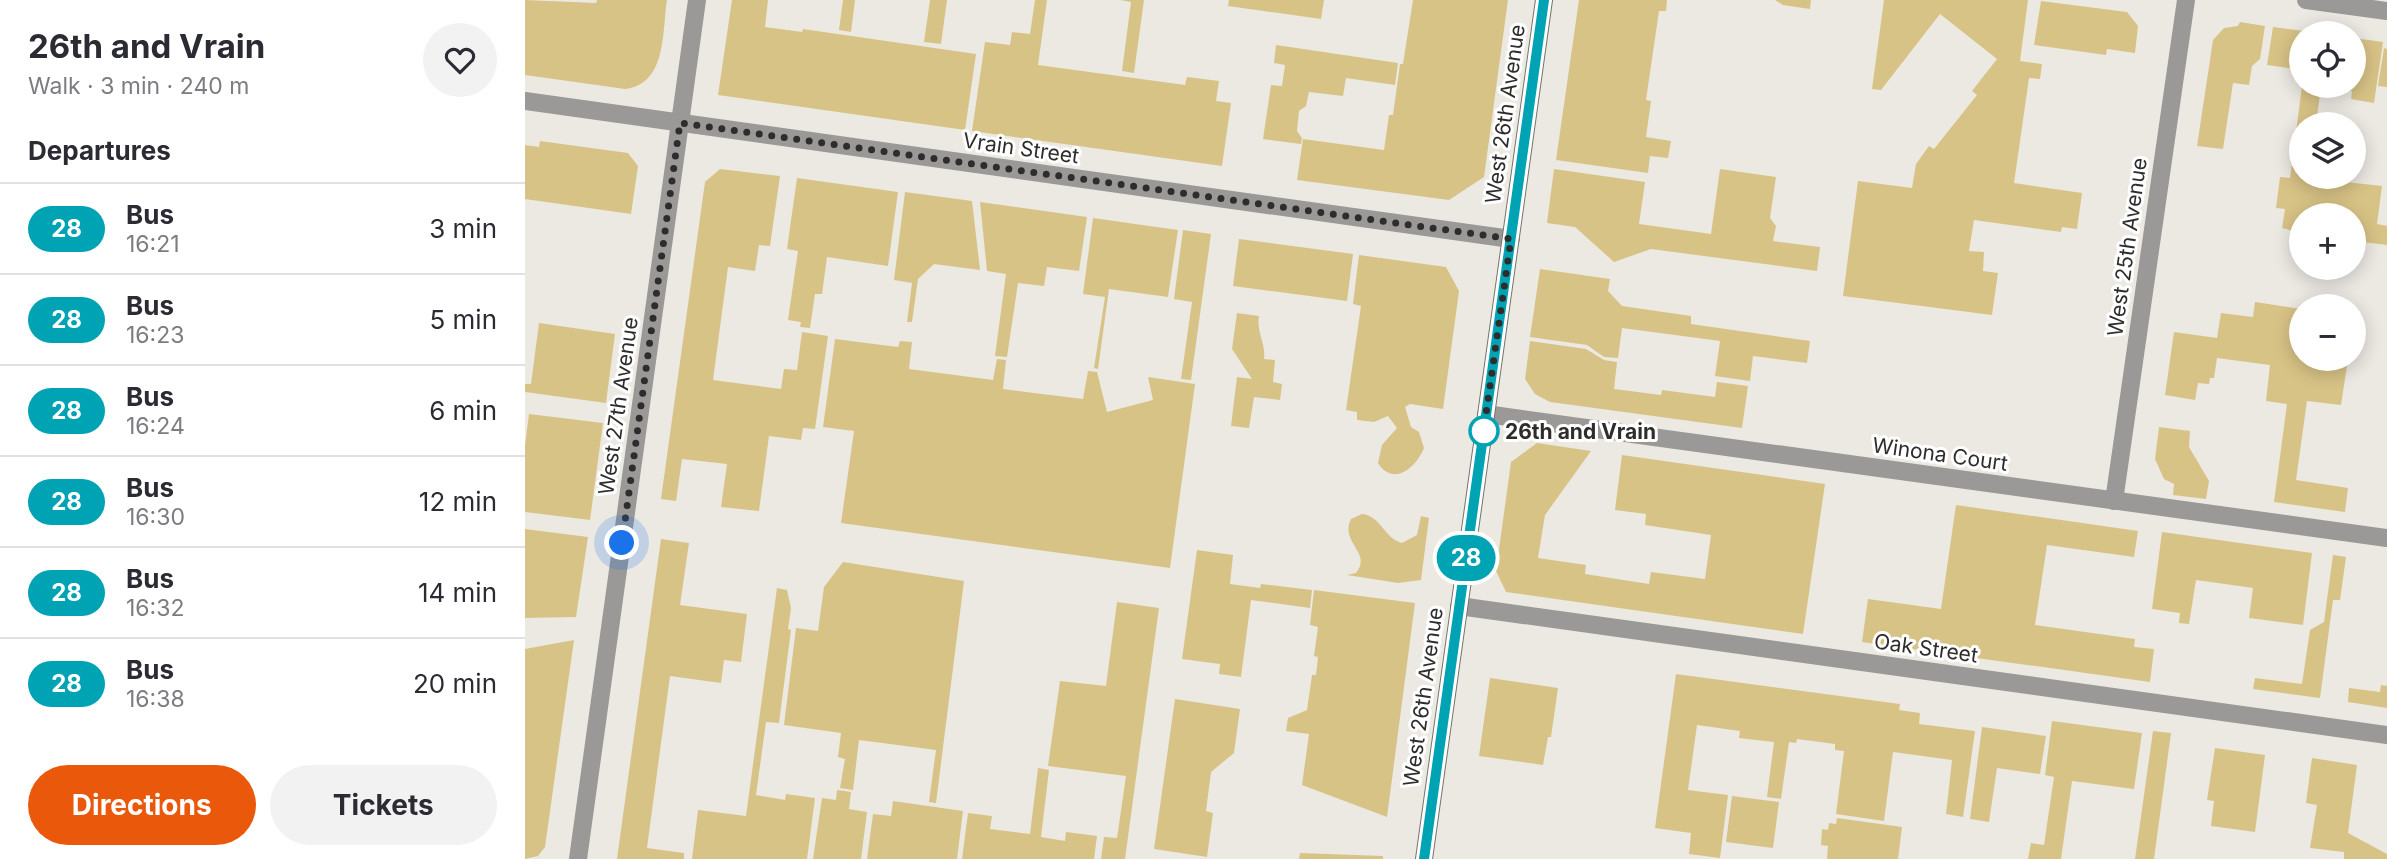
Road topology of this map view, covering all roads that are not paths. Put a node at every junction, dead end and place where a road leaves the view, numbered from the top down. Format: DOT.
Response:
graph roads {
  1 [pos="697,0"];
  2 [pos="1544,0"];
  3 [pos="2186,0"];
  4 [pos="2306,0"];
  5 [pos="2387,11"];
  6 [pos="525,102"];
  7 [pos="680,123"];
  8 [pos="1511,239"];
  9 [pos="1486,414"];
  10 [pos="2114,500"];
  11 [pos="2387,538"];
  12 [pos="1459,606"];
  13 [pos="2387,735"];
  14 [pos="578,859"];
  15 [pos="1423,859"];
  1 -- 7 [label="street, West 27th Avenue"];
  2 -- 8 [label="street, West 26th Avenue"];
  3 -- 10 [label="street, West 25th Avenue"];
  4 -- 5 [label="street"];
  6 -- 7 [label="street, Vrain Street"];
  7 -- 8 [label="street, Vrain Street"];
  7 -- 14 [label="street, West 27th Avenue"];
  8 -- 9 [label="street, West 26th Avenue"];
  9 -- 10 [label="street, Winona Court"];
  9 -- 12 [label="street, West 26th Avenue"];
  10 -- 11 [label="street, Winona Court"];
  12 -- 13 [label="street, Oak Street"];
  12 -- 15 [label="street, West 26th Avenue"];
}
